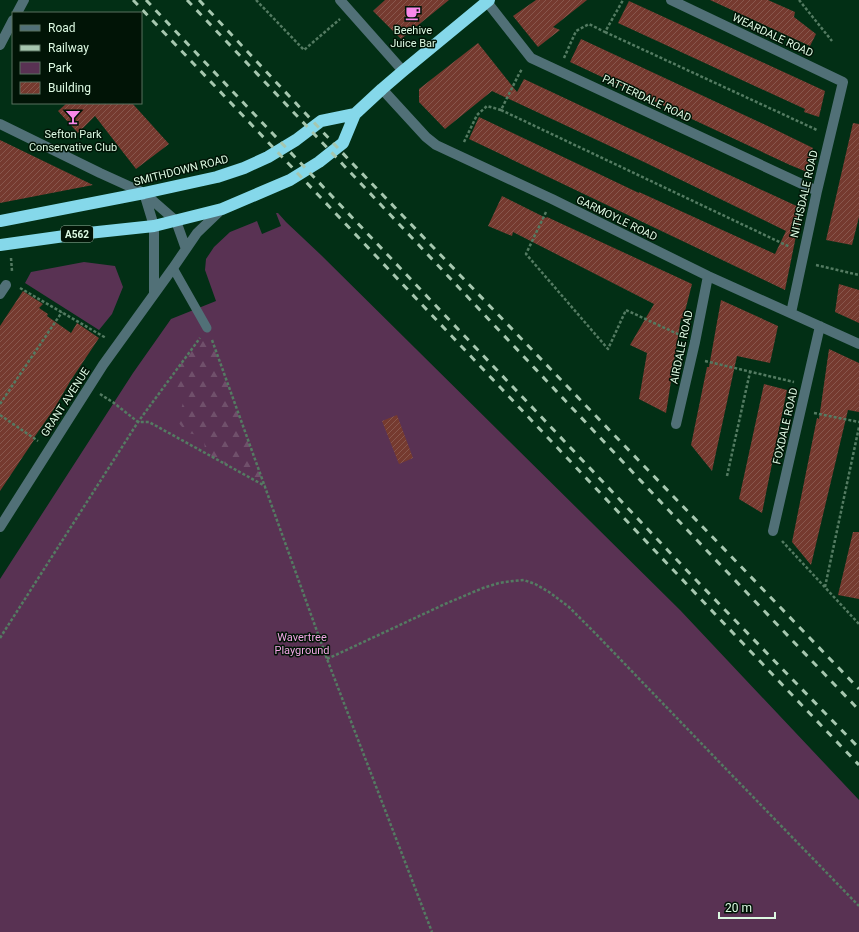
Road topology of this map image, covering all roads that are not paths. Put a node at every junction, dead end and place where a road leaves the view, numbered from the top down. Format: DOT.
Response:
graph roads {
  1 [pos="24,0"];
  2 [pos="340,0"];
  3 [pos="672,0"];
  4 [pos="488,1"];
  5 [pos="18,12"];
  6 [pos="12,22"];
  7 [pos="0,45"];
  8 [pos="403,71"];
  9 [pos="843,82"];
  10 [pos="382,89"];
  11 [pos="355,114"];
  12 [pos="0,124"];
  13 [pos="817,191"];
  14 [pos="144,193"];
  15 [pos="222,209"];
  16 [pos="0,221"];
  17 [pos="176,221"];
  18 [pos="154,226"];
  19 [pos="4,244"];
  20 [pos="186,249"];
  21 [pos="173,268"];
  22 [pos="708,276"];
  23 [pos="154,293"];
  24 [pos="791,313"];
  25 [pos="820,326"];
  26 [pos="207,328"];
  27 [pos="859,344"];
  28 [pos="676,424"];
  29 [pos="0,527"];
  30 [pos="773,531"];
  1 -- 5 [label="street"];
  2 -- 8 [label="street"];
  3 -- 9 [label="street, WEARDALE ROAD"];
  4 -- 8 [label="highway, A562"];
  4 -- 13 [label="street, PATTERDALE ROAD"];
  6 -- 7 [label="street"];
  8 -- 10 [label="highway, A562"];
  9 -- 13 [label="street, NITHSDALE ROAD"];
  10 -- 11 [label="highway, A562"];
  10 -- 22 [label="street, GARMOYLE ROAD"];
  11 -- 14 [label="highway, SMITHDOWN ROAD"];
  11 -- 15 [label="highway, A562"];
  12 -- 14 [label="street"];
  13 -- 24 [label="street, NITHSDALE ROAD"];
  14 -- 16 [label="highway, SMITHDOWN ROAD"];
  14 -- 17 [label="street"];
  14 -- 18 [label="street"];
  15 -- 17 [label="highway, A562"];
  15 -- 20 [label="street, GRANT AVENUE"];
  17 -- 18 [label="highway, A562"];
  17 -- 20 [label="street"];
  18 -- 19 [label="highway, A562"];
  18 -- 23 [label="street"];
  20 -- 21 [label="street, GRANT AVENUE"];
  21 -- 23 [label="street, GRANT AVENUE"];
  21 -- 26 [label="lane"];
  22 -- 24 [label="street, GARMOYLE ROAD"];
  22 -- 28 [label="street, AIRDALE ROAD"];
  23 -- 29 [label="street, GRANT AVENUE"];
  24 -- 25 [label="street, GARMOYLE ROAD"];
  25 -- 27 [label="street, GARMOYLE ROAD"];
  25 -- 30 [label="street, FOXDALE ROAD"];
}
